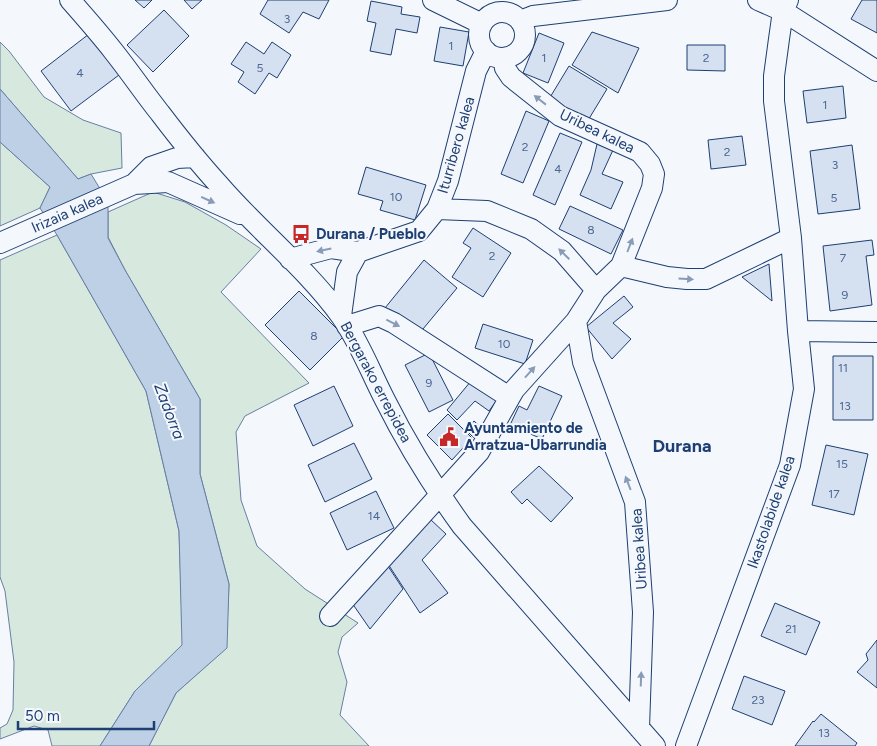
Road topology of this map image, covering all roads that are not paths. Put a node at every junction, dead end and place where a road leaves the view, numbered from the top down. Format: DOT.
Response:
graph roads {
  1 [pos="70,0"];
  2 [pos="433,0"];
  3 [pos="667,0"];
  4 [pos="758,0"];
  5 [pos="786,5"];
  6 [pos="483,14"];
  7 [pos="520,21"];
  8 [pos="494,55"];
  9 [pos="877,71"];
  10 [pos="161,114"];
  11 [pos="196,158"];
  12 [pos="165,172"];
  13 [pos="437,209"];
  14 [pos="248,218"];
  15 [pos="790,238"];
  16 [pos="0,243"];
  17 [pos="358,252"];
  18 [pos="290,258"];
  19 [pos="621,266"];
  20 [pos="596,290"];
  21 [pos="344,321"];
  22 [pos="576,321"];
  23 [pos="798,331"];
  24 [pos="877,332"];
  25 [pos="509,397"];
  26 [pos="440,495"];
  27 [pos="330,616"];
  28 [pos="639,728"];
  29 [pos="655,746"];
  30 [pos="686,746"];
  1 -- 10 [label="street, Bergarako errepidea"];
  2 -- 6 [label="street"];
  3 -- 7 [label="street"];
  4 -- 5 [label="street"];
  5 -- 9 [label="street"];
  5 -- 15 [label="street, Ikastolabide kalea"];
  6 -- 7 [label="street"];
  6 -- 8 [label="street"];
  7 -- 8 [label="street"];
  8 -- 13 [label="street, Iturribero kalea"];
  19 -- 8 [label="street, Uribea kalea, one-way"];
  10 -- 11 [label="street, Bergarako errepidea"];
  10 -- 12 [label="street"];
  11 -- 12 [label="street, Irizaia kalea"];
  11 -- 14 [label="street, Bergarako errepidea"];
  12 -- 14 [label="street, one-way"];
  12 -- 16 [label="street, Irizaia kalea"];
  13 -- 17 [label="street, Iturribero kalea"];
  20 -- 13 [label="street, one-way"];
  14 -- 18 [label="street, Bergarako errepidea"];
  19 -- 15 [label="street, one-way"];
  15 -- 23 [label="street, Ikastolabide kalea"];
  17 -- 18 [label="street, Iturribero kalea, one-way"];
  17 -- 21 [label="street"];
  18 -- 21 [label="street, Bergarako errepidea"];
  19 -- 20 [label="street, Uribea kalea"];
  20 -- 22 [label="street, Uribea kalea"];
  21 -- 25 [label="street, one-way"];
  21 -- 26 [label="street, Bergarako errepidea"];
  25 -- 22 [label="street, Uribea kalea, one-way"];
  28 -- 22 [label="street, Uribea kalea, one-way"];
  23 -- 24 [label="street"];
  23 -- 30 [label="street, Ikastolabide kalea"];
  25 -- 26 [label="street, Uribea kalea"];
  26 -- 27 [label="street, Uribea kalea"];
  26 -- 28 [label="street, Bergarako errepidea"];
  28 -- 29 [label="street, Bergarako errepidea"];
}
